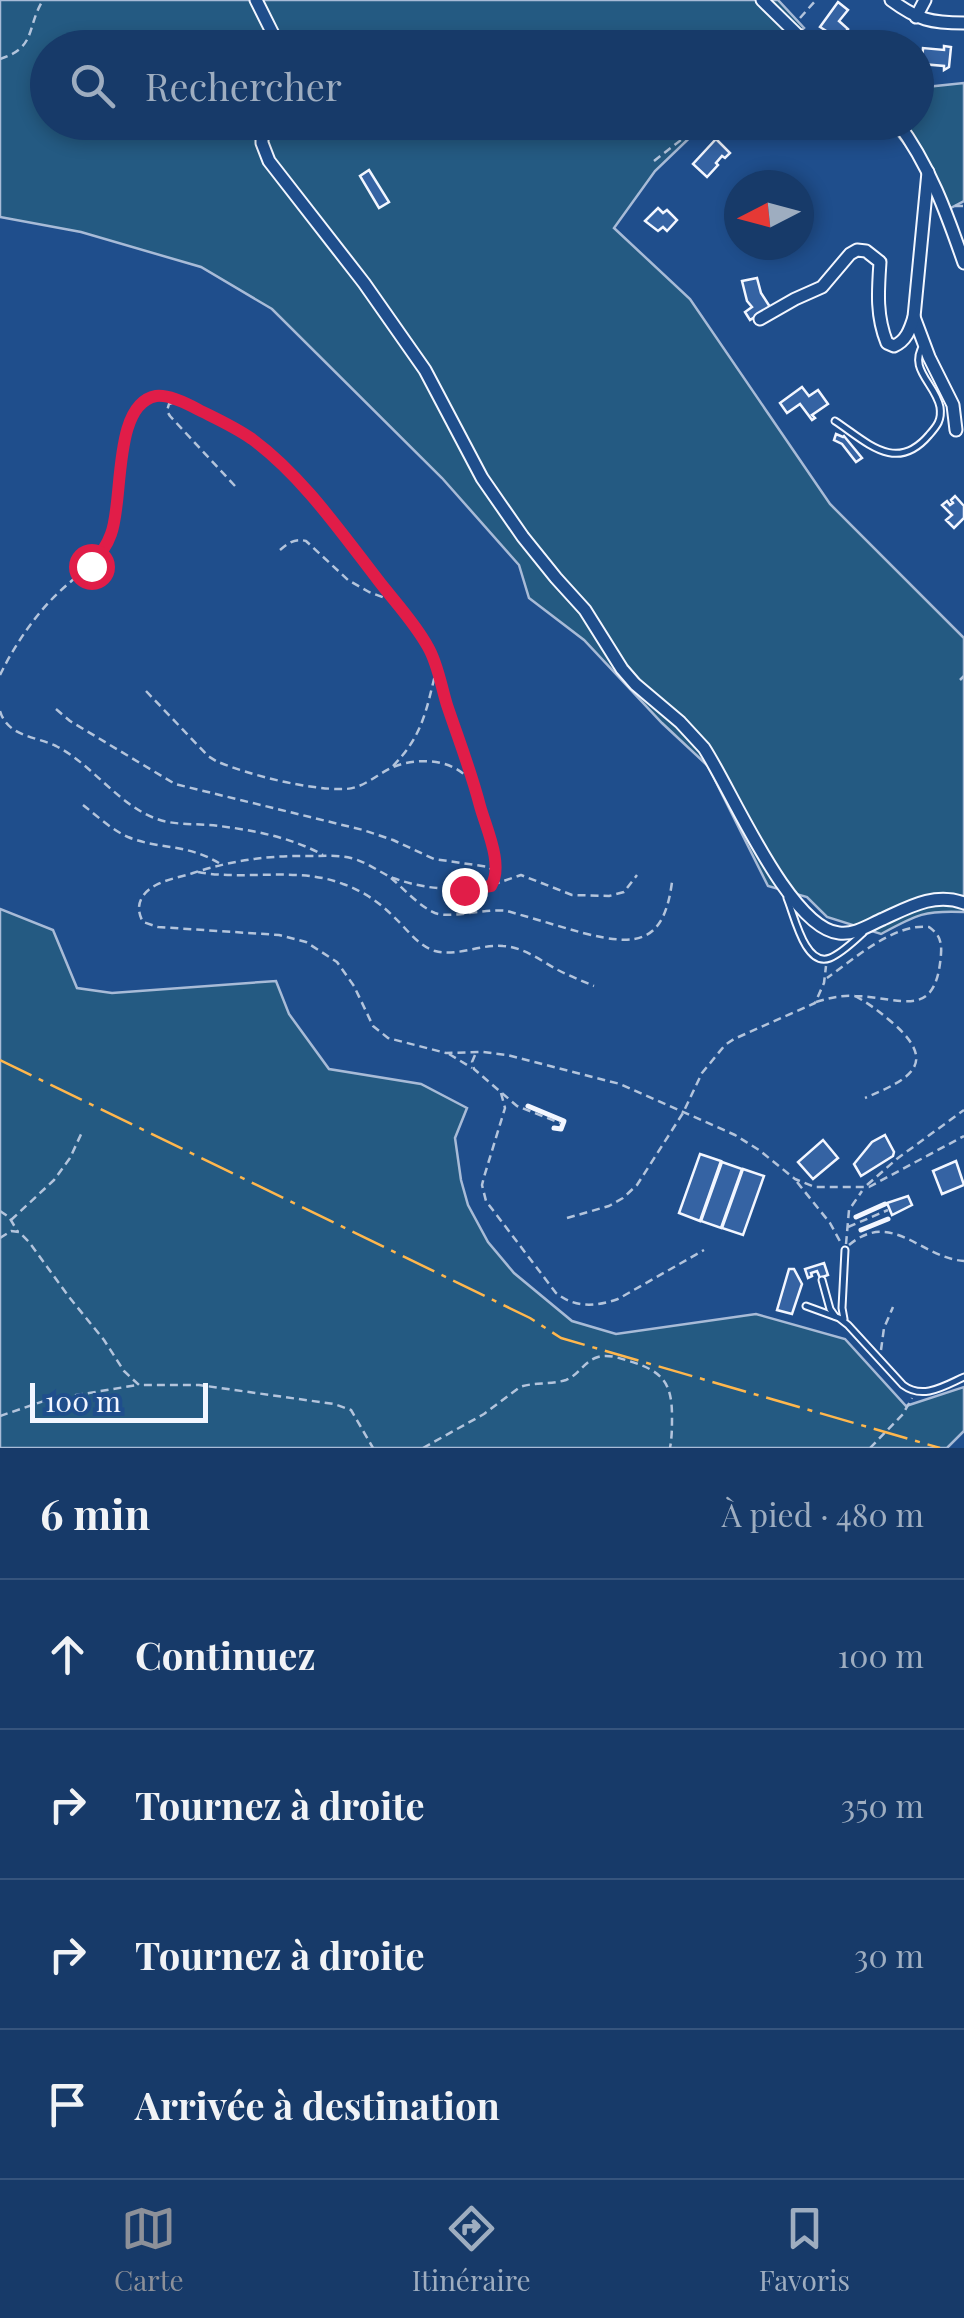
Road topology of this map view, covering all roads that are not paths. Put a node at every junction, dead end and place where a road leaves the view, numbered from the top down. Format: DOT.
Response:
graph roads {
  1 [pos="256,0"];
  2 [pos="762,0"];
  3 [pos="892,0"];
  4 [pos="925,0"];
  5 [pos="916,18"];
  6 [pos="964,23"];
  7 [pos="271,30"];
  8 [pos="793,30"];
  9 [pos="262,140"];
  10 [pos="908,140"];
  11 [pos="928,172"];
  12 [pos="964,263"];
  13 [pos="914,318"];
  14 [pos="760,319"];
  15 [pos="924,344"];
  16 [pos="835,421"];
  17 [pos="956,430"];
  18 [pos="782,884"];
  19 [pos="964,903"];
  20 [pos="876,922"];
  21 [pos="845,1250"];
  22 [pos="822,1280"];
  23 [pos="806,1306"];
  24 [pos="837,1318"];
  25 [pos="845,1322"];
  26 [pos="964,1377"];
  1 -- 7 [label="street"];
  2 -- 8 [label="street"];
  3 -- 5 [label="street"];
  4 -- 5 [label="street"];
  5 -- 6 [label="street"];
  9 -- 18 [label="street"];
  10 -- 11 [label="street"];
  11 -- 12 [label="street"];
  11 -- 13 [label="street"];
  13 -- 14 [label="street"];
  13 -- 15 [label="street"];
  15 -- 16 [label="lane"];
  15 -- 17 [label="street"];
  18 -- 20 [label="street"];
  18 -- 20 [label="lane"];
  19 -- 20 [label="street"];
  21 -- 25 [label="lane"];
  22 -- 24 [label="lane"];
  23 -- 24 [label="lane"];
  24 -- 25 [label="lane"];
  25 -- 26 [label="lane"];
}
